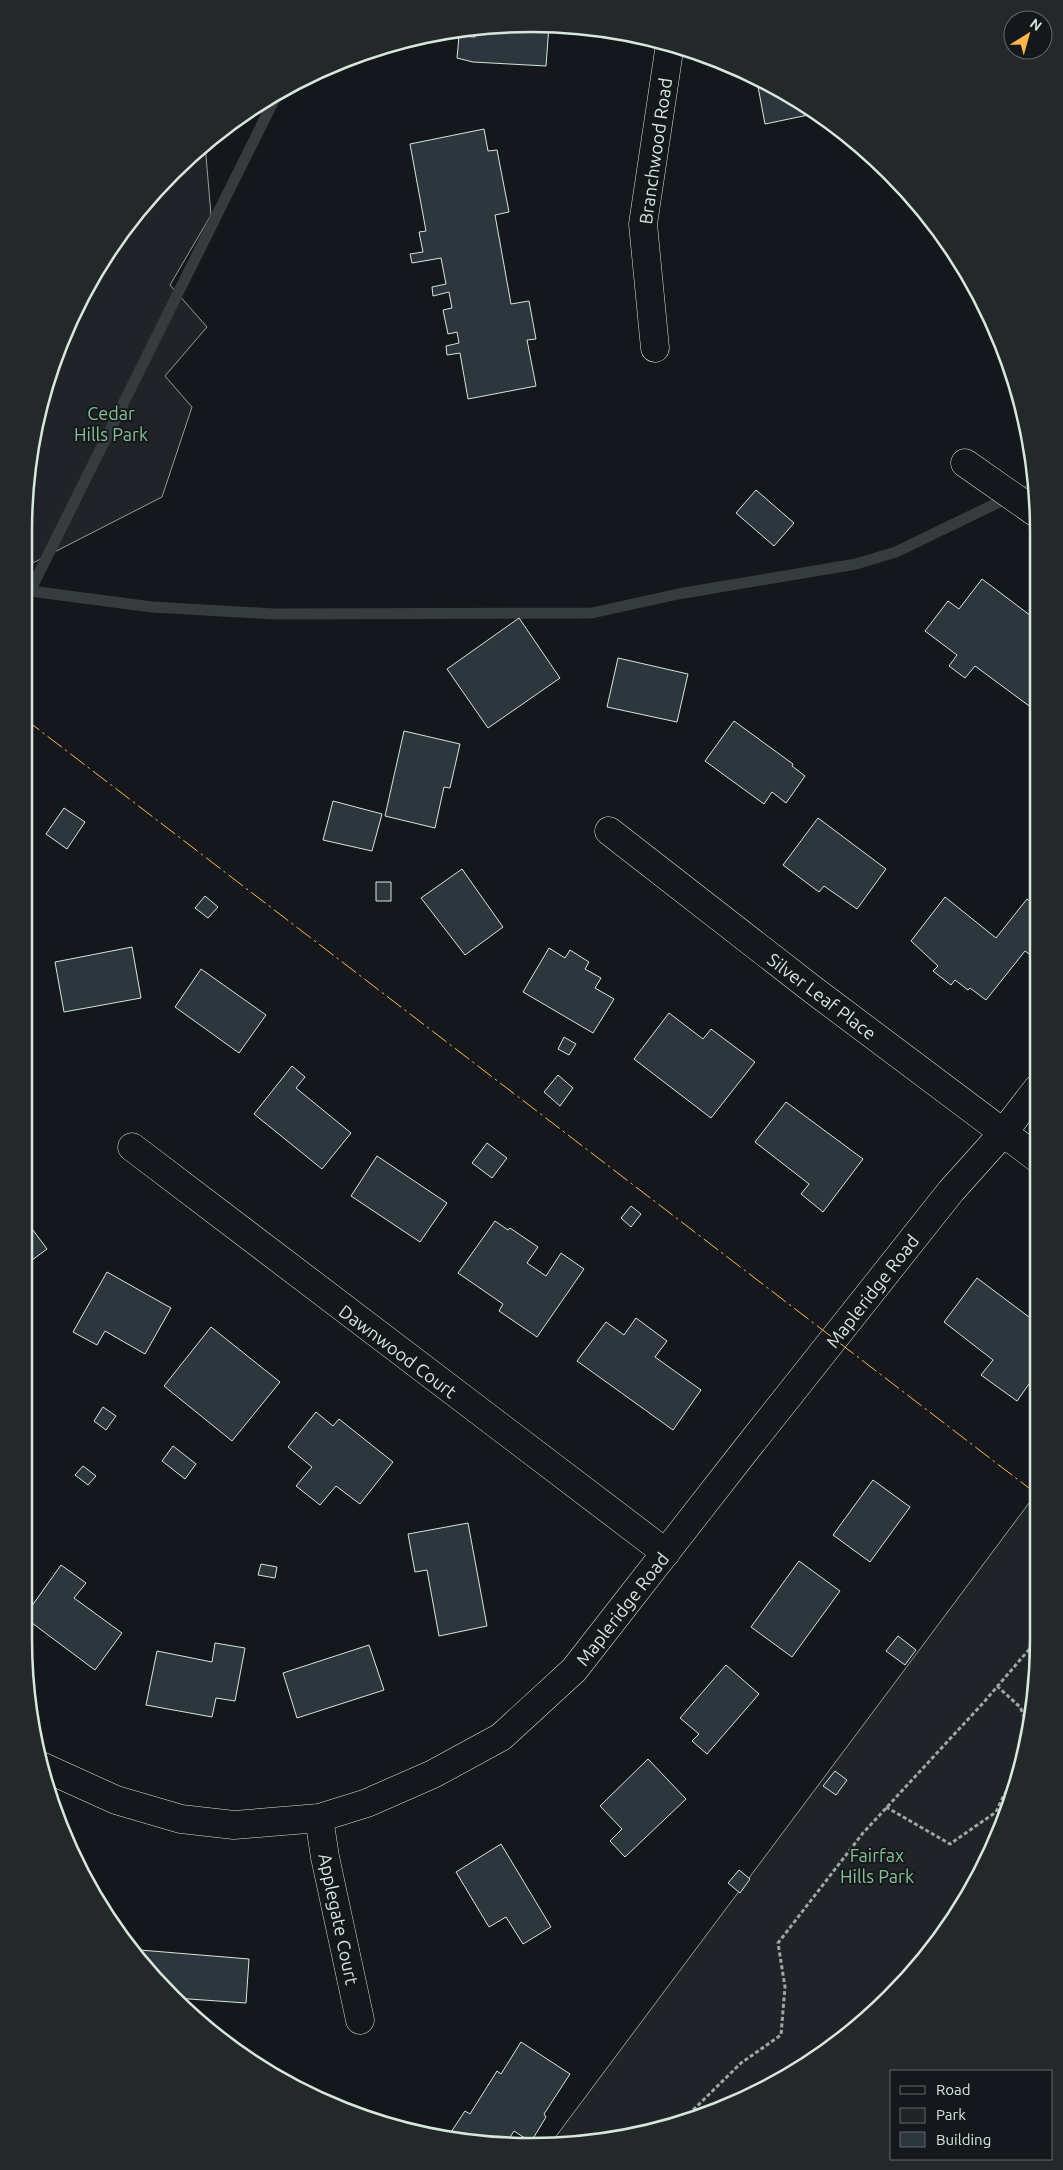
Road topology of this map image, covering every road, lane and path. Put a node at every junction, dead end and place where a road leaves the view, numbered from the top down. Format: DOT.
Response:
graph roads {
  1 [pos="669,52"];
  2 [pos="655,348"];
  3 [pos="965,463"];
  4 [pos="1029,508"];
  5 [pos="609,831"];
  6 [pos="1030,1098"];
  7 [pos="1003,1133"];
  8 [pos="132,1147"];
  9 [pos="1030,1153"];
  10 [pos="666,1553"];
  11 [pos="1030,1649"];
  12 [pos="997,1686"];
  13 [pos="1024,1716"];
  14 [pos="51,1770"];
  15 [pos="1006,1792"];
  16 [pos="886,1807"];
  17 [pos="319,1818"];
  18 [pos="360,2020"];
  19 [pos="694,2110"];
  1 -- 2 [label="street, Branchwood Road"];
  3 -- 4 [label="street"];
  5 -- 7 [label="street, Silver Leaf Place"];
  6 -- 7 [label="street, Mapleridge Road"];
  7 -- 9 [label="street, Silver Leaf Place"];
  7 -- 10 [label="street, Mapleridge Road"];
  8 -- 10 [label="street, Dawnwood Court"];
  10 -- 17 [label="street, Mapleridge Road"];
  11 -- 12 [label="path"];
  12 -- 13 [label="path"];
  12 -- 16 [label="path"];
  14 -- 17 [label="street, Mapleridge Road"];
  15 -- 16 [label="path"];
  16 -- 19 [label="path"];
  17 -- 18 [label="street, Applegate Court"];
}
